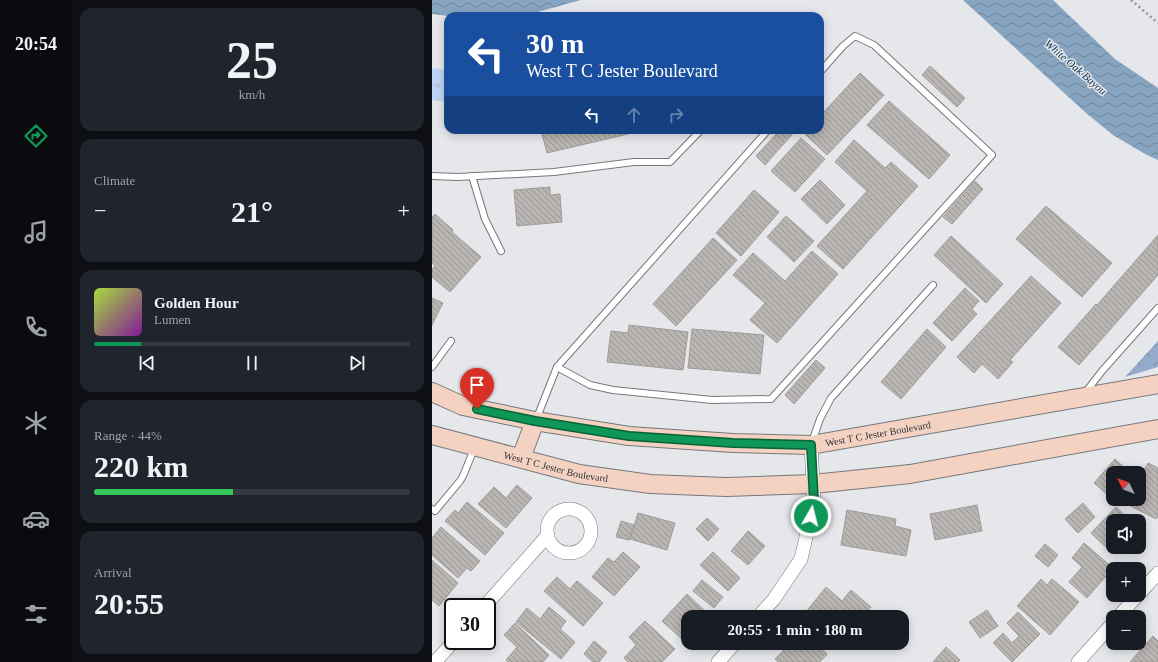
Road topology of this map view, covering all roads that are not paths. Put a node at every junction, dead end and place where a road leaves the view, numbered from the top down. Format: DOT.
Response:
graph roads {
  1 [pos="824,67"];
  2 [pos="697,134"];
  3 [pos="764,134"];
  4 [pos="432,176"];
  5 [pos="472,176"];
  6 [pos="501,251"];
  7 [pos="933,285"];
  8 [pos="1158,308"];
  9 [pos="451,341"];
  10 [pos="432,367"];
  11 [pos="557,367"];
  12 [pos="1158,384"];
  13 [pos="432,392"];
  14 [pos="1081,397"];
  15 [pos="535,421"];
  16 [pos="1158,428"];
  17 [pos="432,435"];
  18 [pos="811,445"];
  19 [pos="475,446"];
  20 [pos="521,458"];
  21 [pos="812,484"];
  22 [pos="432,509"];
  23 [pos="548,535"];
  24 [pos="1157,576"];
  25 [pos="1146,587"];
  26 [pos="492,598"];
  27 [pos="1132,602"];
  28 [pos="764,610"];
  29 [pos="1124,610"];
  30 [pos="1106,631"];
  31 [pos="446,650"];
  32 [pos="729,650"];
  33 [pos="435,662"];
  34 [pos="718,662"];
  35 [pos="1078,662"];
  1 -- 11 [label="lane"];
  2 -- 5 [label="lane"];
  3 -- 11 [label="lane"];
  4 -- 5 [label="lane"];
  5 -- 6 [label="lane"];
  7 -- 18 [label="lane"];
  8 -- 14 [label="lane"];
  9 -- 10 [label="lane"];
  11 -- 15 [label="lane"];
  12 -- 14 [label="main road, West T C Jester Boulevard"];
  13 -- 15 [label="main road, West T C Jester Boulevard"];
  14 -- 18 [label="main road, West T C Jester Boulevard"];
  15 -- 18 [label="main road, West T C Jester Boulevard"];
  15 -- 20 [label="main road"];
  16 -- 21 [label="main road, West T C Jester Boulevard"];
  17 -- 19 [label="main road, West T C Jester Boulevard"];
  18 -- 21 [label="street"];
  19 -- 20 [label="main road, West T C Jester Boulevard"];
  19 -- 22 [label="lane"];
  20 -- 21 [label="main road, West T C Jester Boulevard"];
  21 -- 28 [label="street"];
  23 -- 26 [label="street"];
  24 -- 25 [label="street"];
  27 -- 29 [label="street"];
  30 -- 35 [label="street"];
  31 -- 33 [label="street"];
  32 -- 34 [label="street"];
}
